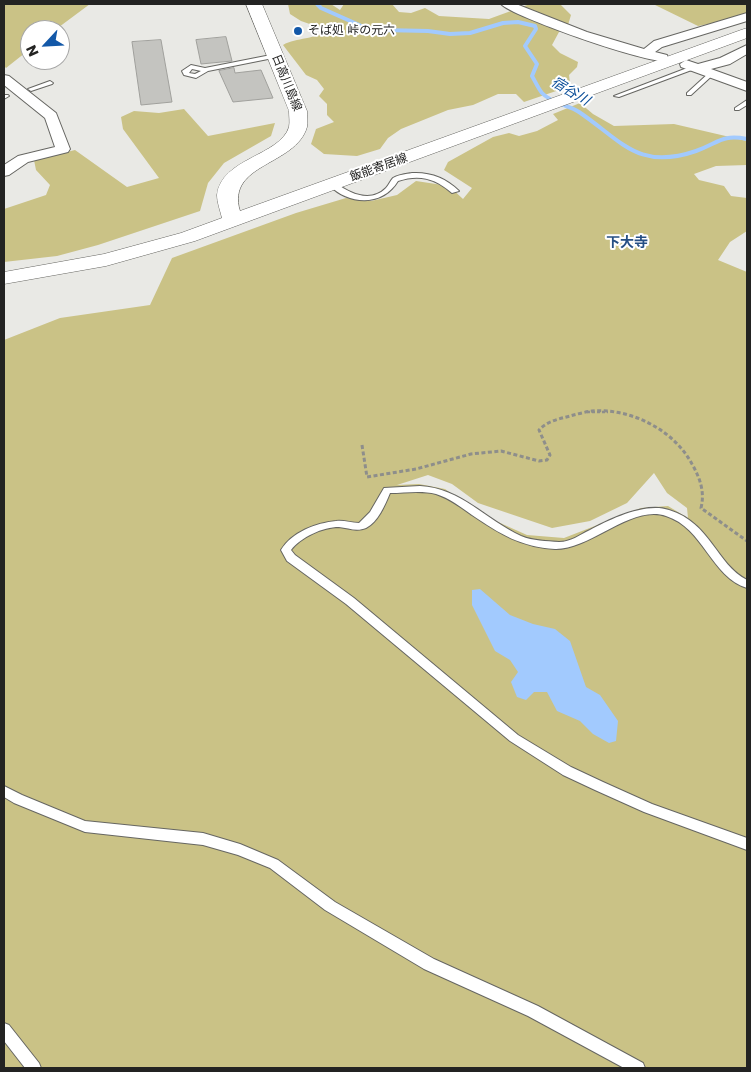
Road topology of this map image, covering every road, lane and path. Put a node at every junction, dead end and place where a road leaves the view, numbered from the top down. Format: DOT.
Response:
graph roads {
  1 [pos="254,4"];
  2 [pos="506,4"];
  3 [pos="747,17"];
  4 [pos="747,33"];
  5 [pos="747,48"];
  6 [pos="647,55"];
  7 [pos="276,56"];
  8 [pos="662,58"];
  9 [pos="698,68"];
  10 [pos="204,70"];
  11 [pos="4,79"];
  12 [pos="50,83"];
  13 [pos="747,87"];
  14 [pos="31,89"];
  15 [pos="689,94"];
  16 [pos="617,96"];
  17 [pos="747,102"];
  18 [pos="737,109"];
  19 [pos="4,172"];
  20 [pos="333,185"];
  21 [pos="455,191"];
  22 [pos="233,221"];
  23 [pos="4,278"];
  24 [pos="362,445"];
  25 [pos="747,541"];
  26 [pos="747,584"];
  27 [pos="4,791"];
  28 [pos="747,844"];
  29 [pos="4,1030"];
  30 [pos="34,1068"];
  31 [pos="638,1068"];
  1 -- 7 [label="main road, 日高川島線"];
  2 -- 6 [label="street"];
  3 -- 6 [label="street"];
  4 -- 20 [label="main road, 飯能寄居線"];
  5 -- 9 [label="street"];
  6 -- 8 [label="street"];
  7 -- 10 [label="lane"];
  7 -- 22 [label="main road, 日高川島線"];
  9 -- 13 [label="street"];
  9 -- 15 [label="lane"];
  9 -- 16 [label="lane"];
  11 -- 19 [label="street"];
  12 -- 14 [label="lane"];
  17 -- 18 [label="lane"];
  20 -- 21 [label="lane"];
  20 -- 22 [label="main road, 飯能寄居線"];
  22 -- 23 [label="main road, 飯能寄居線"];
  24 -- 25 [label="path"];
  26 -- 28 [label="lane"];
  27 -- 31 [label="lane"];
  29 -- 30 [label="lane"];
}
